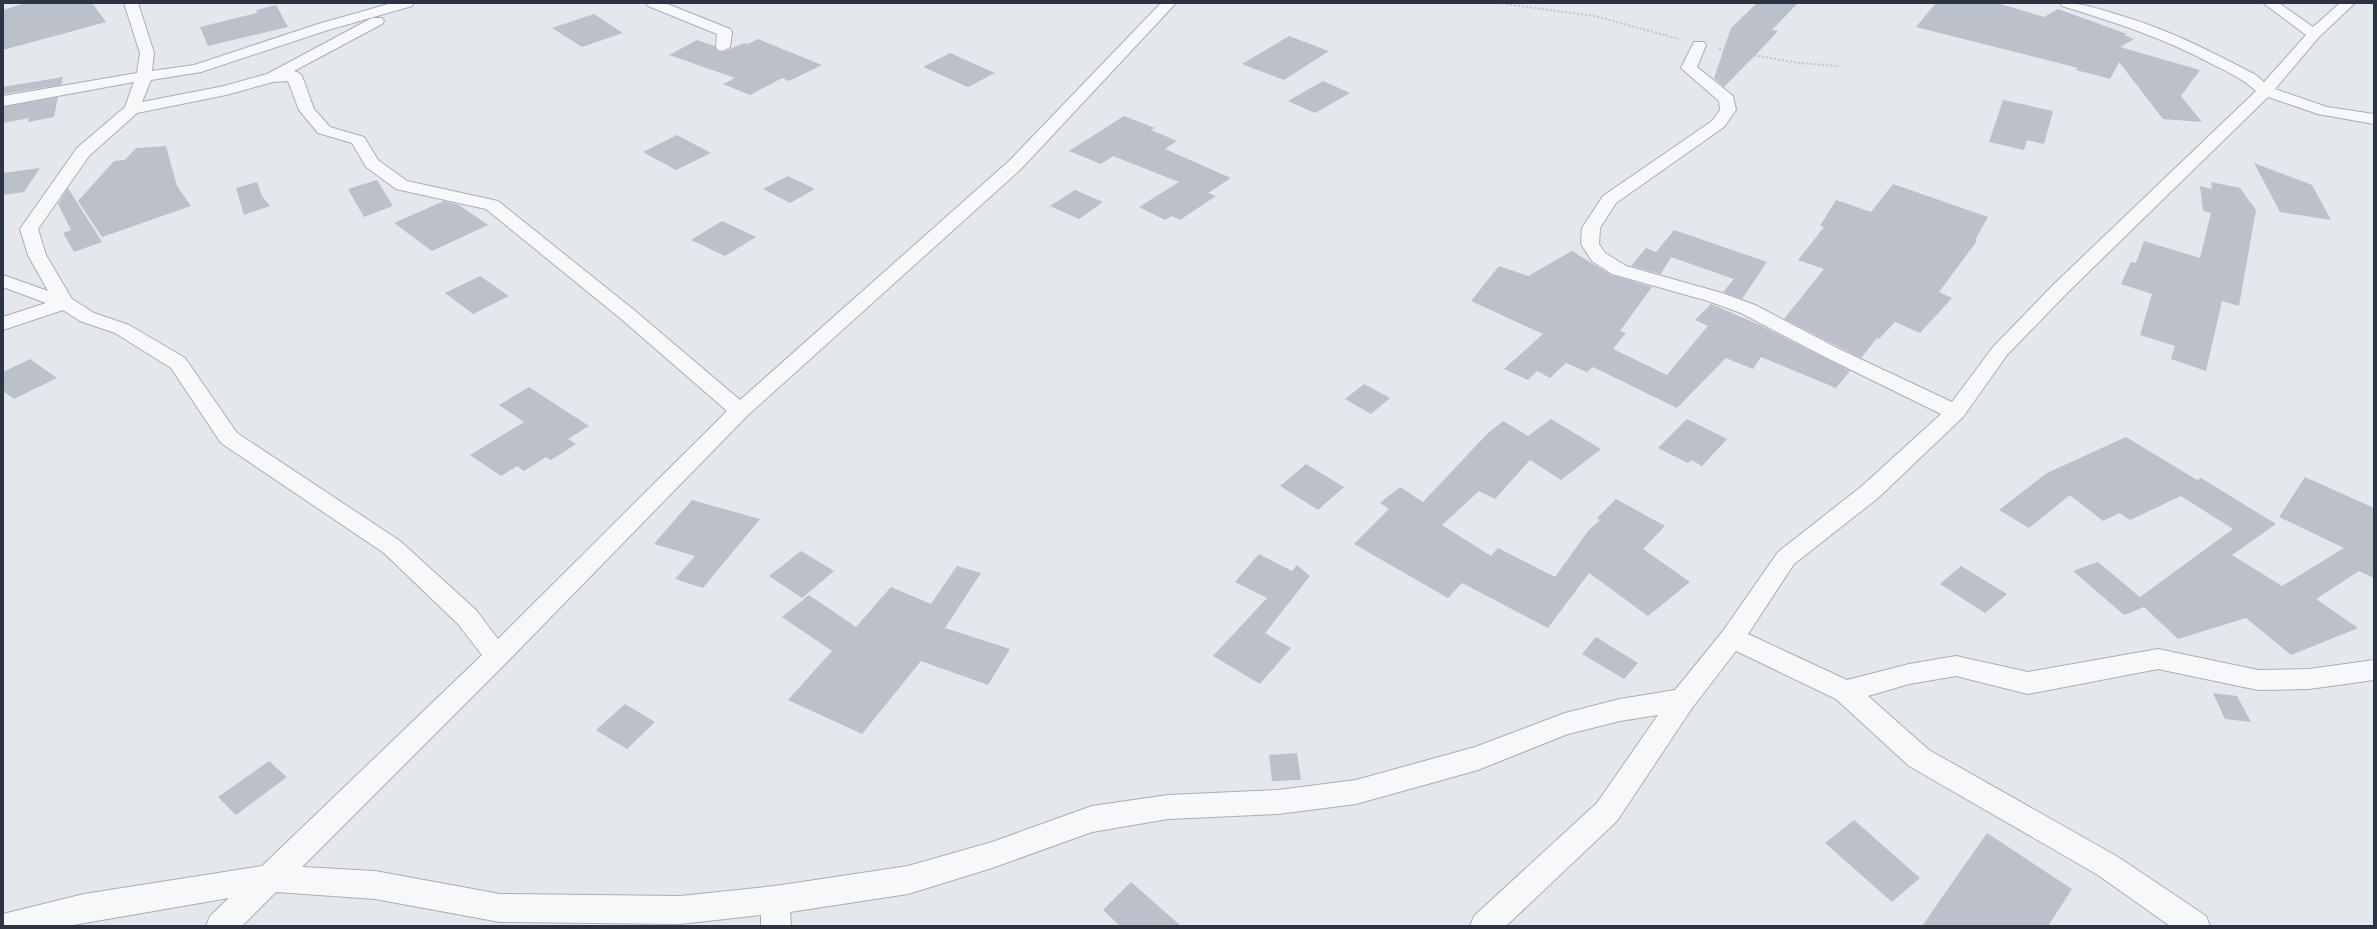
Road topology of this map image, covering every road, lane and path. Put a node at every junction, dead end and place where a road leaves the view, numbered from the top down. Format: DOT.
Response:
graph roads {
  1 [pos="131,3"];
  2 [pos="407,3"];
  3 [pos="653,3"];
  4 [pos="1169,3"];
  5 [pos="1498,3"];
  6 [pos="2067,3"];
  7 [pos="2270,3"];
  8 [pos="2348,3"];
  9 [pos="2314,34"];
  10 [pos="1700,45"];
  11 [pos="723,47"];
  12 [pos="1839,66"];
  13 [pos="144,77"];
  14 [pos="272,77"];
  15 [pos="2264,92"];
  16 [pos="3,101"];
  17 [pos="132,110"];
  18 [pos="2374,119"];
  19 [pos="3,280"];
  20 [pos="65,303"];
  21 [pos="3,324"];
  22 [pos="740,411"];
  23 [pos="1956,412"];
  24 [pos="1732,638"];
  25 [pos="497,656"];
  26 [pos="2374,670"];
  27 [pos="1845,691"];
  28 [pos="1683,700"];
  29 [pos="271,878"];
  30 [pos="776,913"];
  31 [pos="8,926"];
  32 [pos="221,926"];
  33 [pos="1485,926"];
  34 [pos="2195,926"];
  1 -- 13 [label="street"];
  2 -- 13 [label="street"];
  2 -- 14 [label="street"];
  3 -- 11 [label="street"];
  4 -- 22 [label="street"];
  5 -- 10 [label="path"];
  6 -- 15 [label="street"];
  7 -- 9 [label="street"];
  8 -- 9 [label="street"];
  9 -- 15 [label="street"];
  10 -- 12 [label="path"];
  10 -- 23 [label="street"];
  13 -- 16 [label="street"];
  13 -- 17 [label="street"];
  14 -- 17 [label="street"];
  14 -- 22 [label="street"];
  15 -- 18 [label="street"];
  15 -- 23 [label="street"];
  17 -- 20 [label="street"];
  19 -- 20 [label="street"];
  20 -- 21 [label="street"];
  20 -- 25 [label="street"];
  22 -- 25 [label="street"];
  23 -- 24 [label="street"];
  24 -- 27 [label="street"];
  24 -- 28 [label="street"];
  25 -- 29 [label="street"];
  26 -- 27 [label="street"];
  27 -- 34 [label="street"];
  28 -- 30 [label="street"];
  28 -- 33 [label="street"];
  29 -- 30 [label="street"];
  29 -- 31 [label="street"];
  29 -- 32 [label="street"];
}
